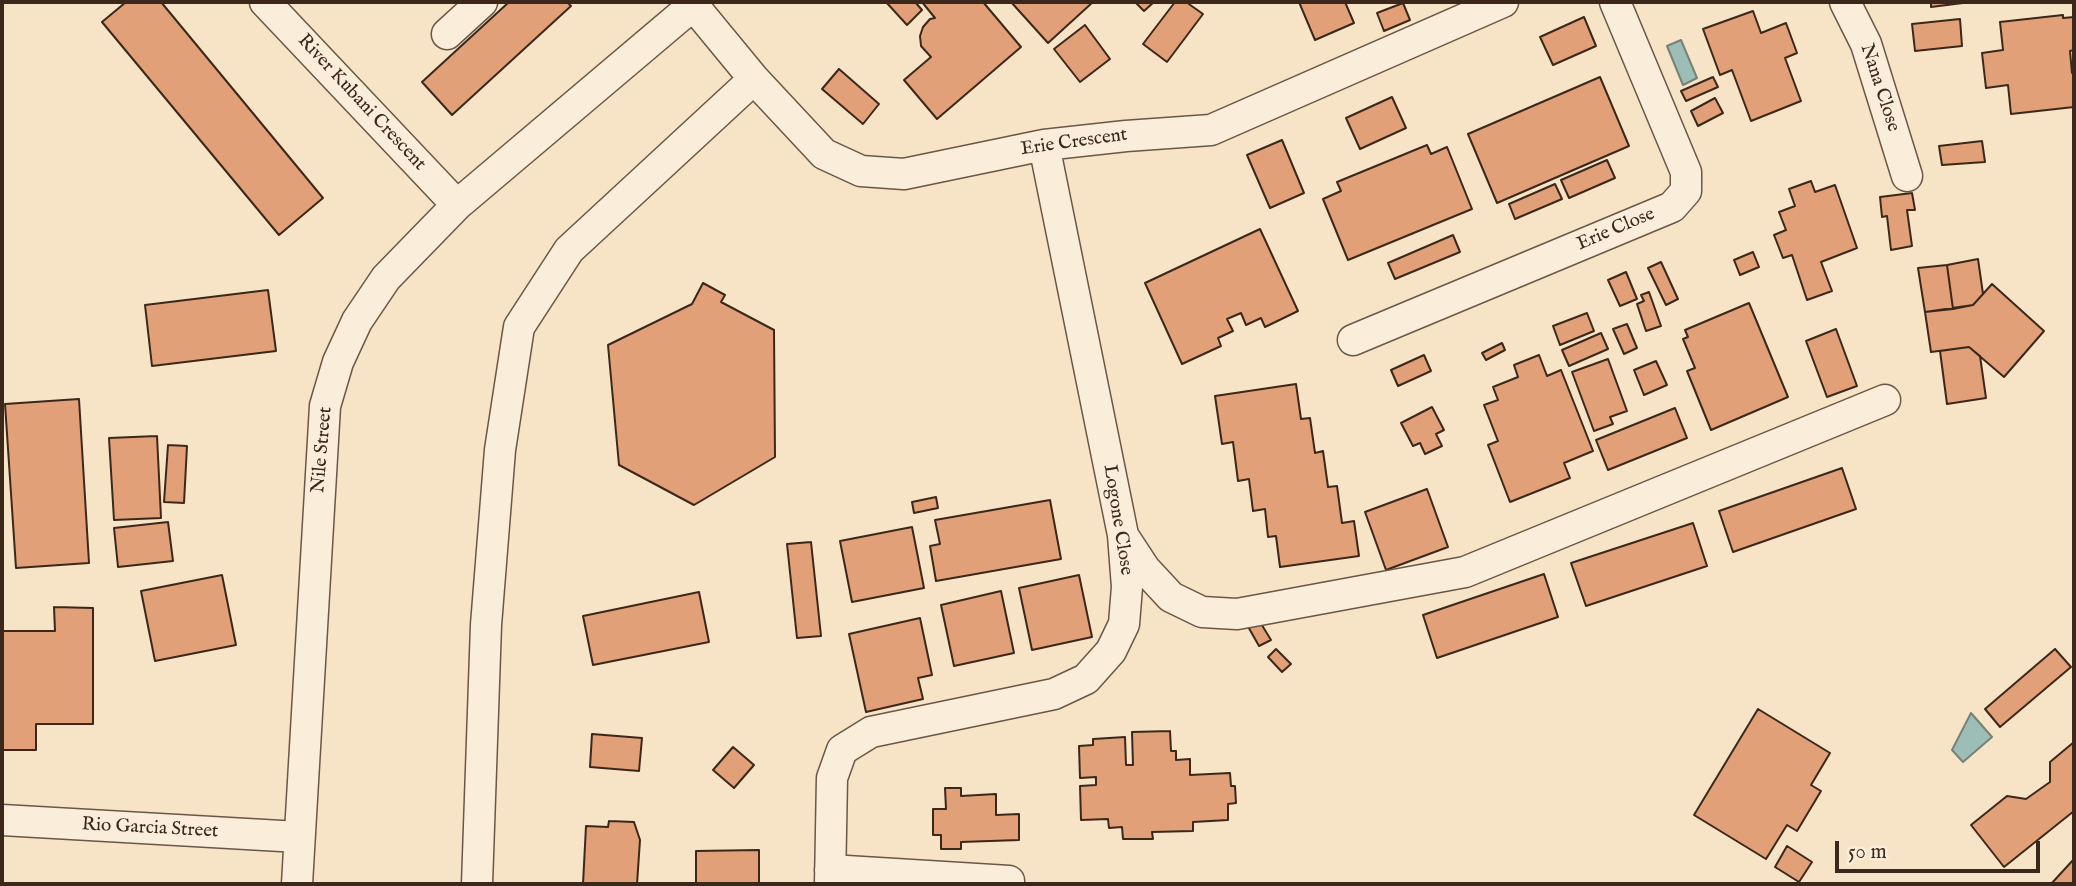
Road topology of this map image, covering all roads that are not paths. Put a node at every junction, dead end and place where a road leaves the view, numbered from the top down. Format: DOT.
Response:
graph roads {
  1 [pos="265,2"];
  2 [pos="482,2"];
  3 [pos="1503,2"];
  4 [pos="1615,2"];
  5 [pos="1845,2"];
  6 [pos="695,3"];
  7 [pos="447,34"];
  8 [pos="754,79"];
  9 [pos="1044,145"];
  10 [pos="1907,176"];
  11 [pos="457,205"];
  12 [pos="1353,340"];
  13 [pos="1885,400"];
  14 [pos="1123,535"];
  15 [pos="2,820"];
  16 [pos="299,837"];
  17 [pos="830,877"];
  18 [pos="1009,881"];
  19 [pos="298,884"];
  20 [pos="477,884"];
  1 -- 11 [label="street, River Kubani Crescent"];
  2 -- 7 [label="street"];
  3 -- 9 [label="street, Erie Crescent"];
  4 -- 12 [label="street, Erie Close"];
  5 -- 10 [label="street, Nana Close"];
  6 -- 8 [label="street, Erie Crescent"];
  6 -- 11 [label="street, Nile Street"];
  8 -- 9 [label="street, Erie Crescent"];
  8 -- 20 [label="street"];
  9 -- 14 [label="street, Logone Close"];
  11 -- 16 [label="street, Nile Street"];
  13 -- 14 [label="street"];
  14 -- 17 [label="street, Logone Close"];
  15 -- 16 [label="street, Rio Garcia Street"];
  16 -- 19 [label="street, Nile Street"];
  17 -- 18 [label="street, Logone Close"];
}
